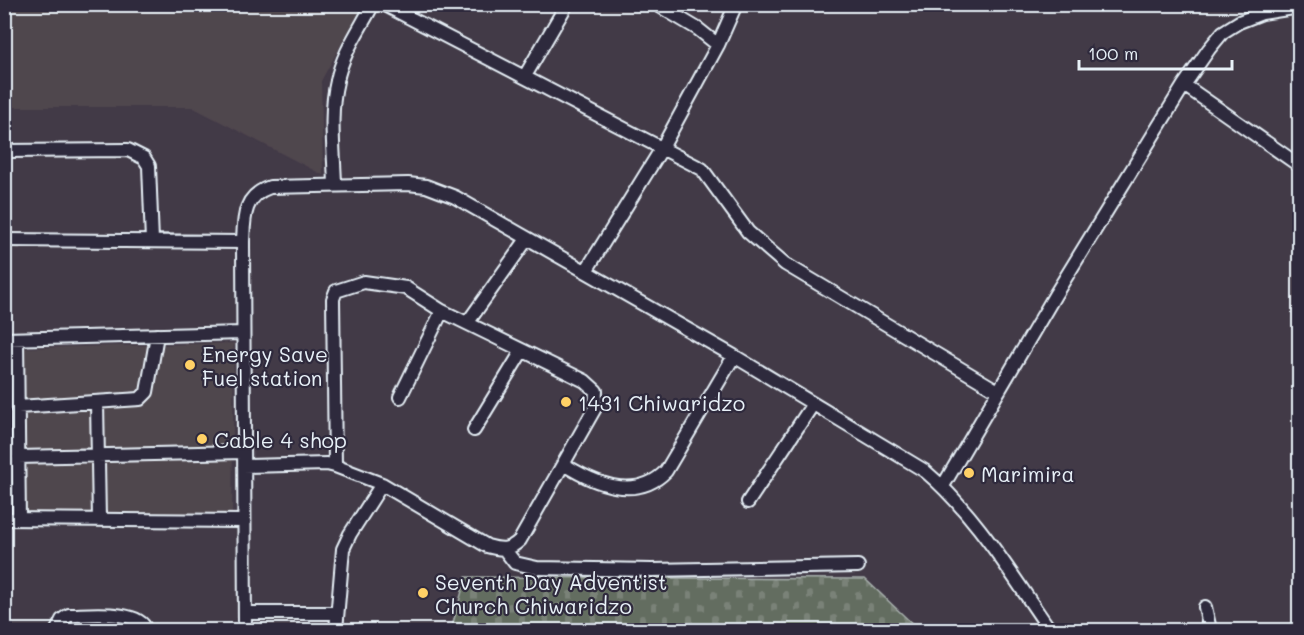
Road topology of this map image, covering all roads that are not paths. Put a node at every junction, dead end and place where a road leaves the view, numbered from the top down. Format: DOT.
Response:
graph roads {
  1 [pos="373,4"];
  2 [pos="383,4"];
  3 [pos="567,4"];
  4 [pos="656,4"];
  5 [pos="736,4"];
  6 [pos="1299,7"];
  7 [pos="718,45"];
  8 [pos="525,76"];
  9 [pos="1184,85"];
  10 [pos="662,148"];
  11 [pos="4,151"];
  12 [pos="1299,166"];
  13 [pos="335,184"];
  14 [pos="526,238"];
  15 [pos="4,240"];
  16 [pos="152,241"];
  17 [pos="243,242"];
  18 [pos="586,272"];
  19 [pos="442,311"];
  20 [pos="468,322"];
  21 [pos="243,333"];
  22 [pos="157,335"];
  23 [pos="11,339"];
  24 [pos="522,351"];
  25 [pos="734,356"];
  26 [pos="998,391"];
  27 [pos="400,397"];
  28 [pos="97,402"];
  29 [pos="813,404"];
  30 [pos="18,407"];
  31 [pos="474,429"];
  32 [pos="244,452"];
  33 [pos="98,455"];
  34 [pos="18,457"];
  35 [pos="565,465"];
  36 [pos="244,466"];
  37 [pos="335,466"];
  38 [pos="382,484"];
  39 [pos="943,486"];
  40 [pos="748,502"];
  41 [pos="4,519"];
  42 [pos="19,519"];
  43 [pos="99,520"];
  44 [pos="243,521"];
  45 [pos="505,550"];
  46 [pos="858,566"];
  47 [pos="1205,607"];
  48 [pos="245,613"];
  49 [pos="336,613"];
  50 [pos="57,630"];
  51 [pos="146,630"];
  52 [pos="245,630"];
  53 [pos="336,630"];
  54 [pos="1050,630"];
  55 [pos="1210,630"];
  1 -- 13 [label="street"];
  2 -- 8 [label="street"];
  3 -- 8 [label="street"];
  4 -- 7 [label="street"];
  5 -- 7 [label="street"];
  6 -- 9 [label="street"];
  7 -- 10 [label="street"];
  8 -- 10 [label="street"];
  9 -- 12 [label="street"];
  9 -- 26 [label="street"];
  10 -- 18 [label="street"];
  10 -- 26 [label="street"];
  11 -- 16 [label="street"];
  13 -- 14 [label="street"];
  13 -- 17 [label="street"];
  14 -- 18 [label="street"];
  14 -- 20 [label="street"];
  15 -- 16 [label="street"];
  16 -- 17 [label="street"];
  17 -- 21 [label="street"];
  18 -- 25 [label="street"];
  19 -- 20 [label="street"];
  19 -- 27 [label="street"];
  19 -- 37 [label="street"];
  20 -- 24 [label="street"];
  21 -- 22 [label="street"];
  21 -- 32 [label="street"];
  22 -- 23 [label="street"];
  22 -- 28 [label="street"];
  23 -- 30 [label="street"];
  24 -- 31 [label="street"];
  24 -- 35 [label="street"];
  25 -- 29 [label="street"];
  25 -- 35 [label="street"];
  26 -- 39 [label="street"];
  28 -- 30 [label="street"];
  28 -- 33 [label="street"];
  29 -- 39 [label="street"];
  29 -- 40 [label="street"];
  30 -- 34 [label="street"];
  32 -- 33 [label="street"];
  32 -- 36 [label="street"];
  33 -- 34 [label="street"];
  33 -- 43 [label="street"];
  34 -- 42 [label="street"];
  35 -- 45 [label="street"];
  36 -- 37 [label="street"];
  36 -- 44 [label="street"];
  37 -- 38 [label="street"];
  38 -- 45 [label="street"];
  38 -- 49 [label="street"];
  39 -- 54 [label="street"];
  41 -- 42 [label="street"];
  42 -- 43 [label="street"];
  43 -- 44 [label="street"];
  44 -- 48 [label="street"];
  45 -- 46 [label="street"];
  47 -- 55 [label="street"];
  48 -- 49 [label="street"];
  48 -- 52 [label="street"];
  49 -- 53 [label="street"];
  50 -- 51 [label="street"];
}
